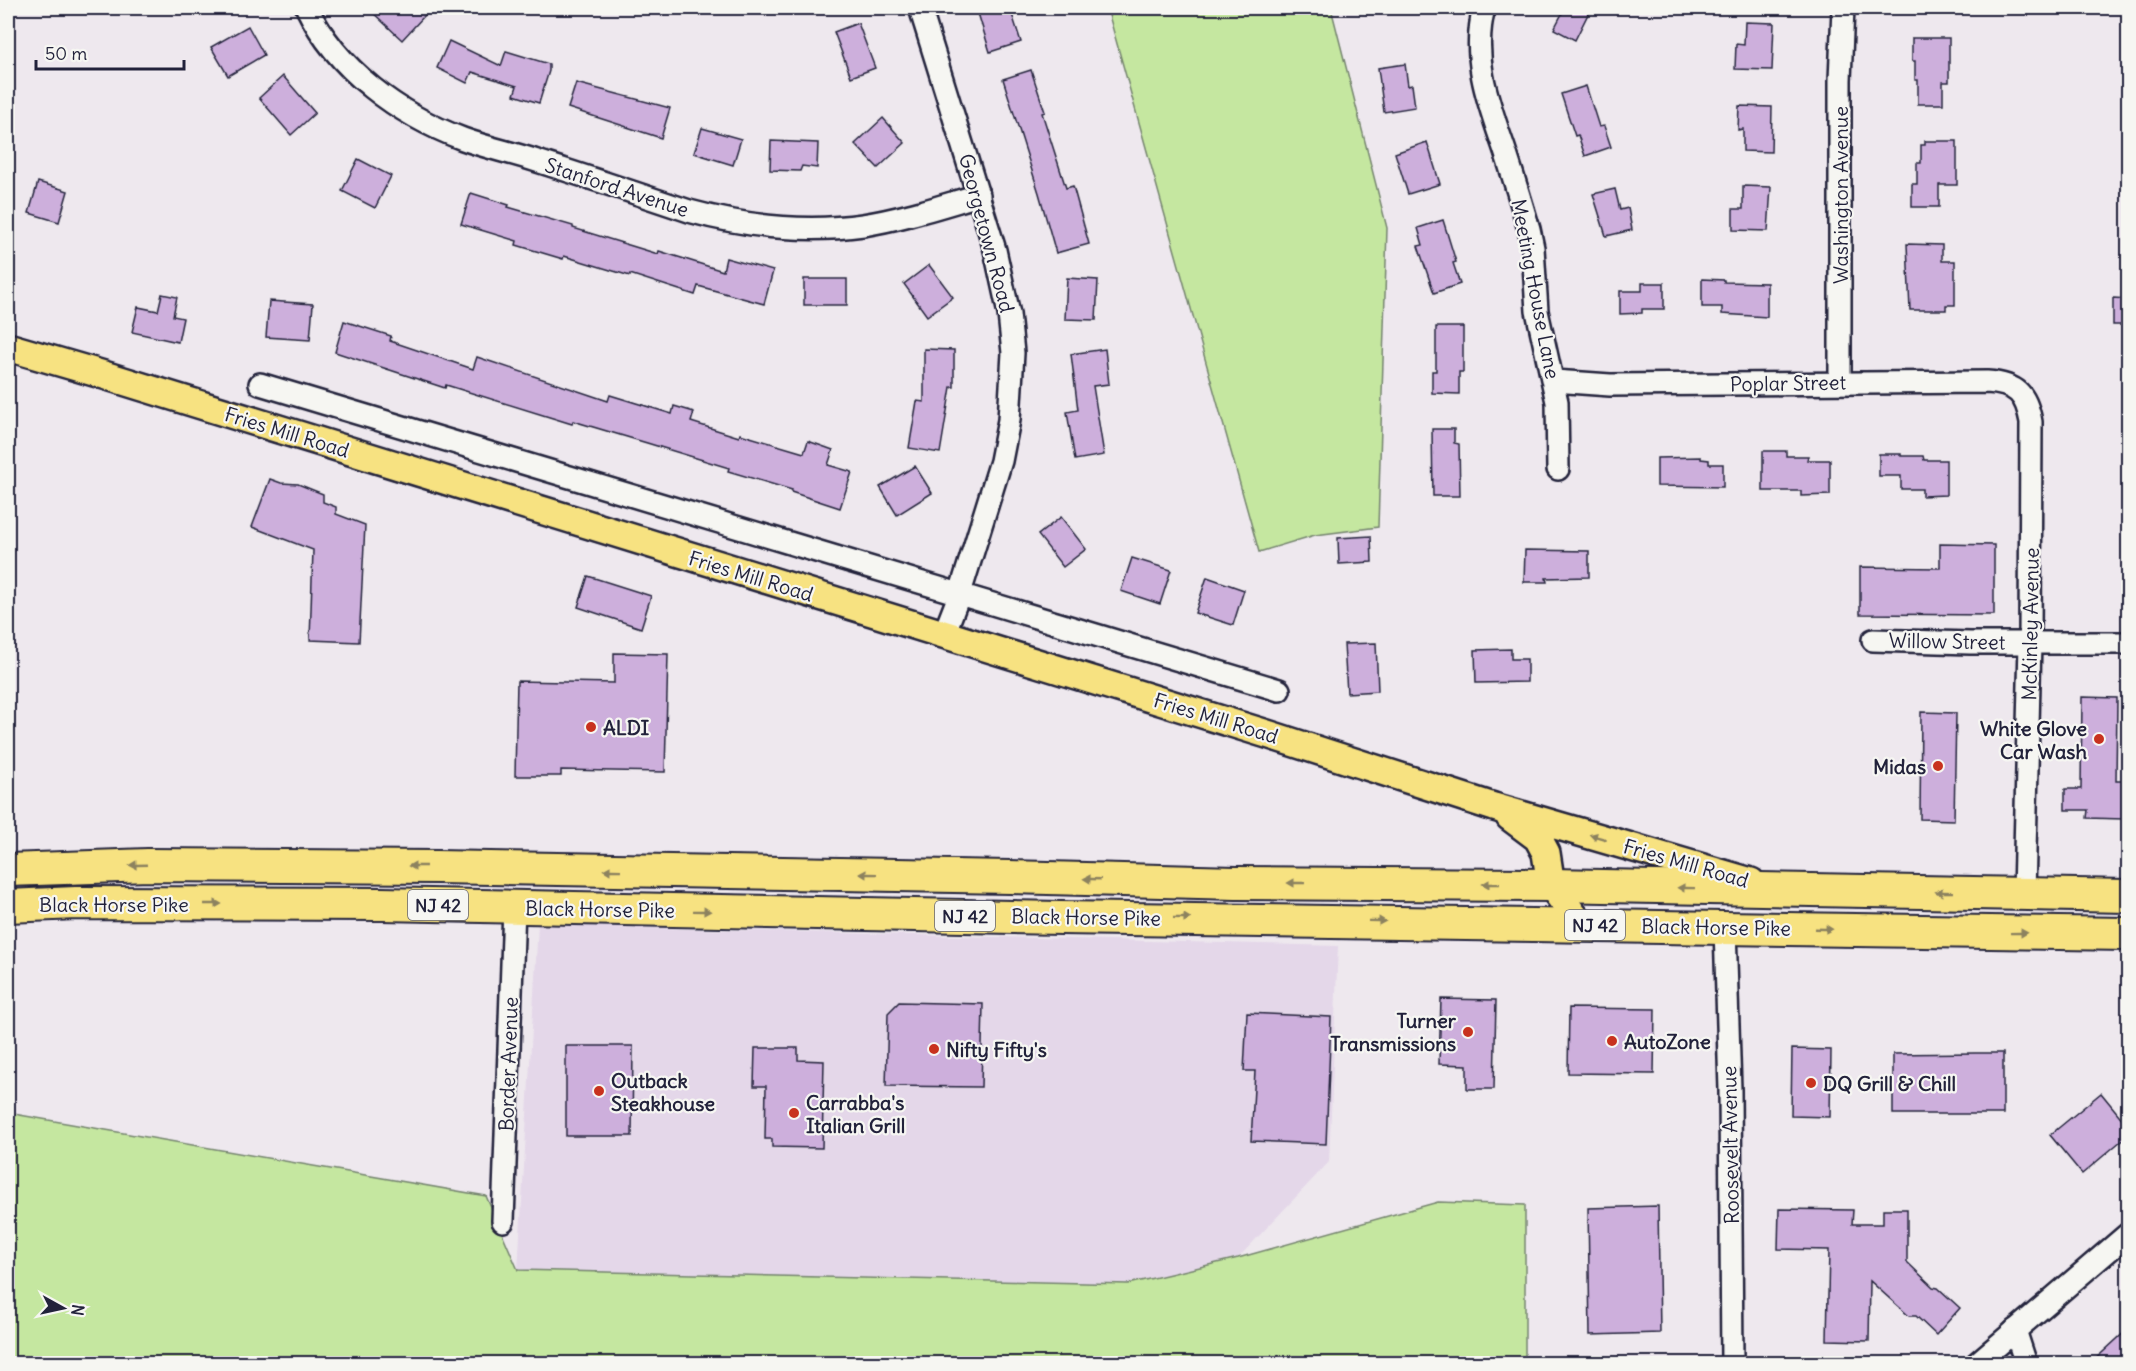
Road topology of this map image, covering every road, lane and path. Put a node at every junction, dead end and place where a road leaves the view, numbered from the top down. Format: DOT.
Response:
graph roads {
  1 [pos="306,8"];
  2 [pos="920,8"];
  3 [pos="1484,8"];
  4 [pos="1843,8"];
  5 [pos="979,195"];
  6 [pos="8,347"];
  7 [pos="1554,381"];
  8 [pos="1840,382"];
  9 [pos="260,384"];
  10 [pos="2020,393"];
  11 [pos="1558,469"];
  12 [pos="960,593"];
  13 [pos="944,634"];
  14 [pos="1873,640"];
  15 [pos="2030,642"];
  16 [pos="2128,643"];
  17 [pos="1279,690"];
  18 [pos="1494,807"];
  19 [pos="8,870"];
  20 [pos="664,872"];
  21 [pos="1010,877"];
  22 [pos="1551,885"];
  23 [pos="1775,890"];
  24 [pos="2024,894"];
  25 [pos="2128,896"];
  26 [pos="8,906"];
  27 [pos="514,907"];
  28 [pos="565,908"];
  29 [pos="869,914"];
  30 [pos="1581,925"];
  31 [pos="1725,928"];
  32 [pos="2128,934"];
  33 [pos="503,1221"];
  34 [pos="2128,1234"];
  35 [pos="2015,1330"];
  36 [pos="1732,1364"];
  37 [pos="1976,1364"];
  38 [pos="2026,1364"];
  1 -- 5 [label="street, Stanford Avenue"];
  2 -- 5 [label="street, Georgetown Road"];
  3 -- 7 [label="street, Meeting House Lane"];
  4 -- 8 [label="street, Washington Avenue"];
  5 -- 12 [label="street, Georgetown Road"];
  6 -- 13 [label="main road, Fries Mill Road"];
  7 -- 8 [label="street, Poplar Street"];
  7 -- 11 [label="street, Meeting House Lane"];
  8 -- 10 [label="street, Poplar Street"];
  9 -- 12 [label="street, Fries Mill Road"];
  10 -- 15 [label="street, McKinley Avenue"];
  12 -- 13 [label="street, Georgetown Road"];
  12 -- 17 [label="street, Fries Mill Road"];
  13 -- 18 [label="main road, Fries Mill Road"];
  14 -- 15 [label="street, Willow Street"];
  15 -- 16 [label="street, Willow Street"];
  15 -- 24 [label="street, McKinley Avenue"];
  18 -- 22 [label="main road, Fries Mill Road"];
  23 -- 18 [label="main road, Fries Mill Road, one-way"];
  20 -- 19 [label="highway, Black Horse Pike / NJ 42, one-way"];
  21 -- 20 [label="highway, Black Horse Pike / NJ 42, one-way"];
  20 -- 28 [label="highway"];
  22 -- 21 [label="highway, Black Horse Pike / NJ 42, one-way"];
  21 -- 29 [label="highway"];
  23 -- 22 [label="highway, Black Horse Pike / NJ 42, one-way"];
  22 -- 30 [label="main road, Fries Mill Road"];
  24 -- 23 [label="highway, Black Horse Pike / NJ 42, one-way"];
  24 -- 25 [label="highway, Black Horse Pike / NJ 42"];
  26 -- 27 [label="highway, Black Horse Pike / NJ 42, one-way"];
  27 -- 28 [label="highway, Black Horse Pike / NJ 42"];
  27 -- 33 [label="street, Border Avenue"];
  28 -- 29 [label="highway, Black Horse Pike / NJ 42, one-way"];
  29 -- 30 [label="highway, Black Horse Pike / NJ 42, one-way"];
  30 -- 31 [label="highway, Black Horse Pike / NJ 42"];
  31 -- 32 [label="highway, Black Horse Pike / NJ 42, one-way"];
  31 -- 36 [label="street, Roosevelt Avenue"];
  34 -- 35 [label="street"];
  35 -- 37 [label="street"];
  35 -- 38 [label="street"];
}
